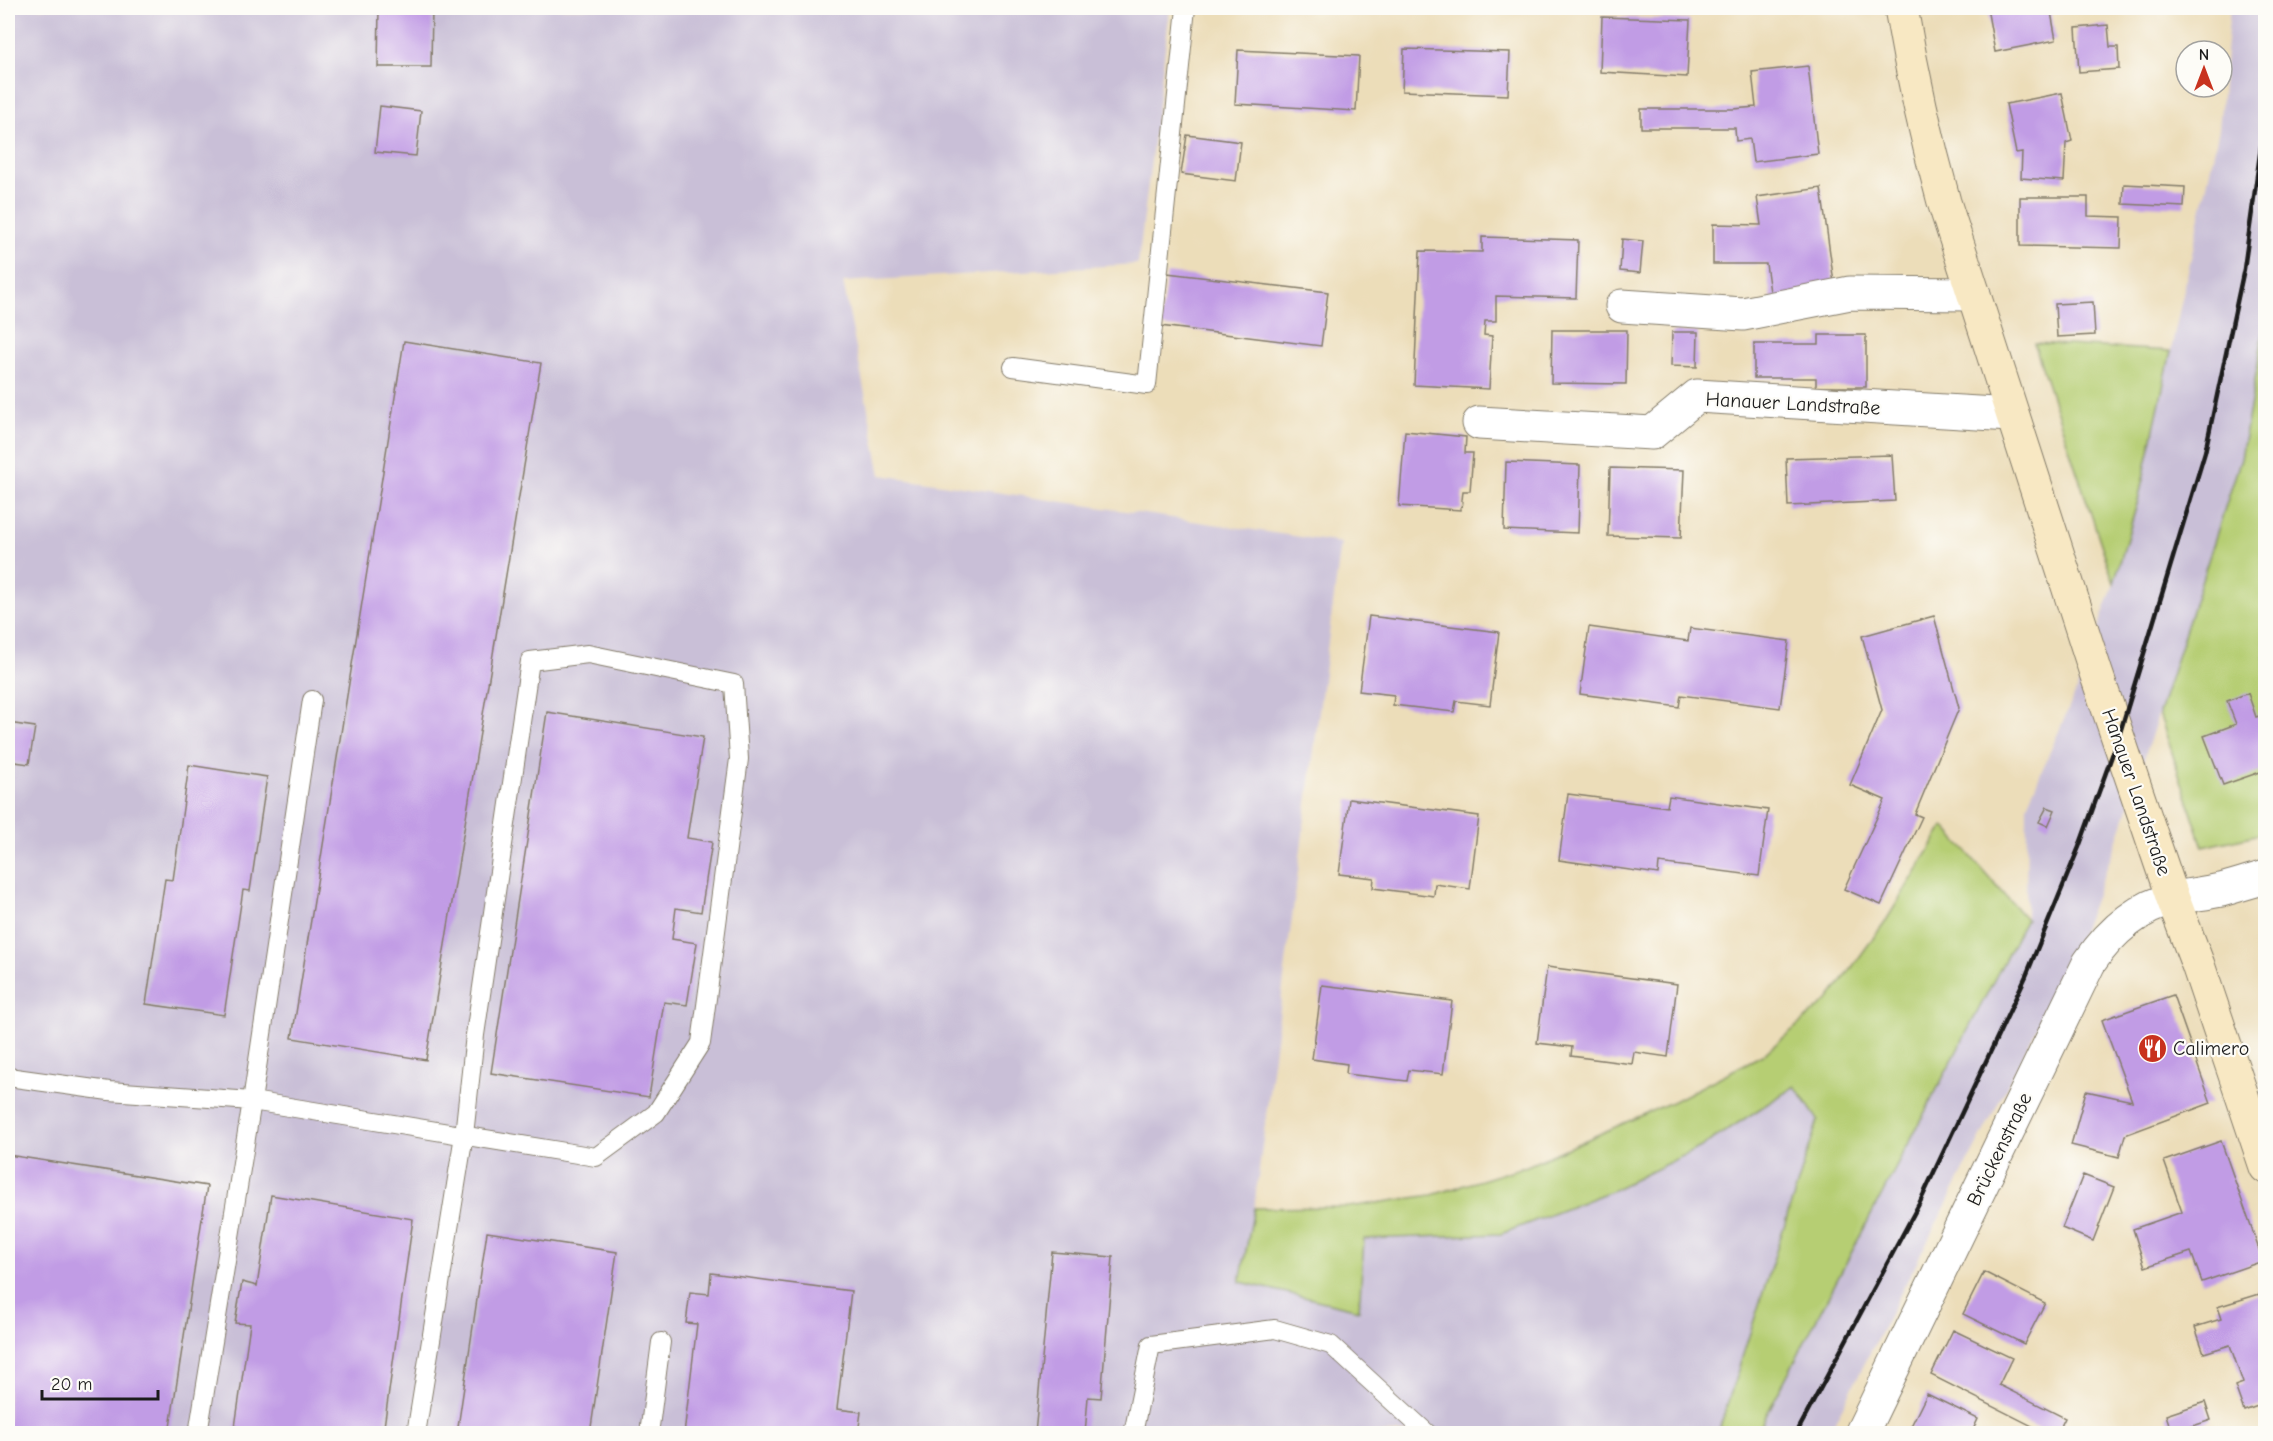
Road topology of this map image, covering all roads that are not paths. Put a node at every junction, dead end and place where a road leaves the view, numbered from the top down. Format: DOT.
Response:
graph roads {
  1 [pos="1186,8"];
  2 [pos="1901,8"];
  3 [pos="1974,294"];
  4 [pos="1622,306"];
  5 [pos="1013,368"];
  6 [pos="2011,415"];
  7 [pos="1479,423"];
  8 [pos="312,700"];
  9 [pos="2265,877"];
  10 [pos="2173,899"];
  11 [pos="8,1077"];
  12 [pos="252,1101"];
  13 [pos="464,1135"];
  14 [pos="2265,1167"];
  15 [pos="661,1342"];
  16 [pos="198,1434"];
  17 [pos="416,1434"];
  18 [pos="649,1434"];
  19 [pos="1133,1434"];
  20 [pos="1428,1434"];
  21 [pos="1862,1434"];
  1 -- 5 [label="lane"];
  2 -- 3 [label="street, Hanauer Landstraße"];
  3 -- 4 [label="street"];
  3 -- 6 [label="street, Hanauer Landstraße"];
  6 -- 7 [label="street, Hanauer Landstraße"];
  6 -- 10 [label="street, Hanauer Landstraße"];
  8 -- 12 [label="lane"];
  9 -- 10 [label="street, Brückenstraße"];
  10 -- 14 [label="street, Hanauer Landstraße"];
  10 -- 21 [label="street, Brückenstraße"];
  11 -- 12 [label="lane"];
  12 -- 13 [label="lane"];
  12 -- 16 [label="lane"];
  13 -- 13 [label="lane"];
  13 -- 17 [label="lane"];
  15 -- 18 [label="lane"];
  19 -- 20 [label="lane"];
}
